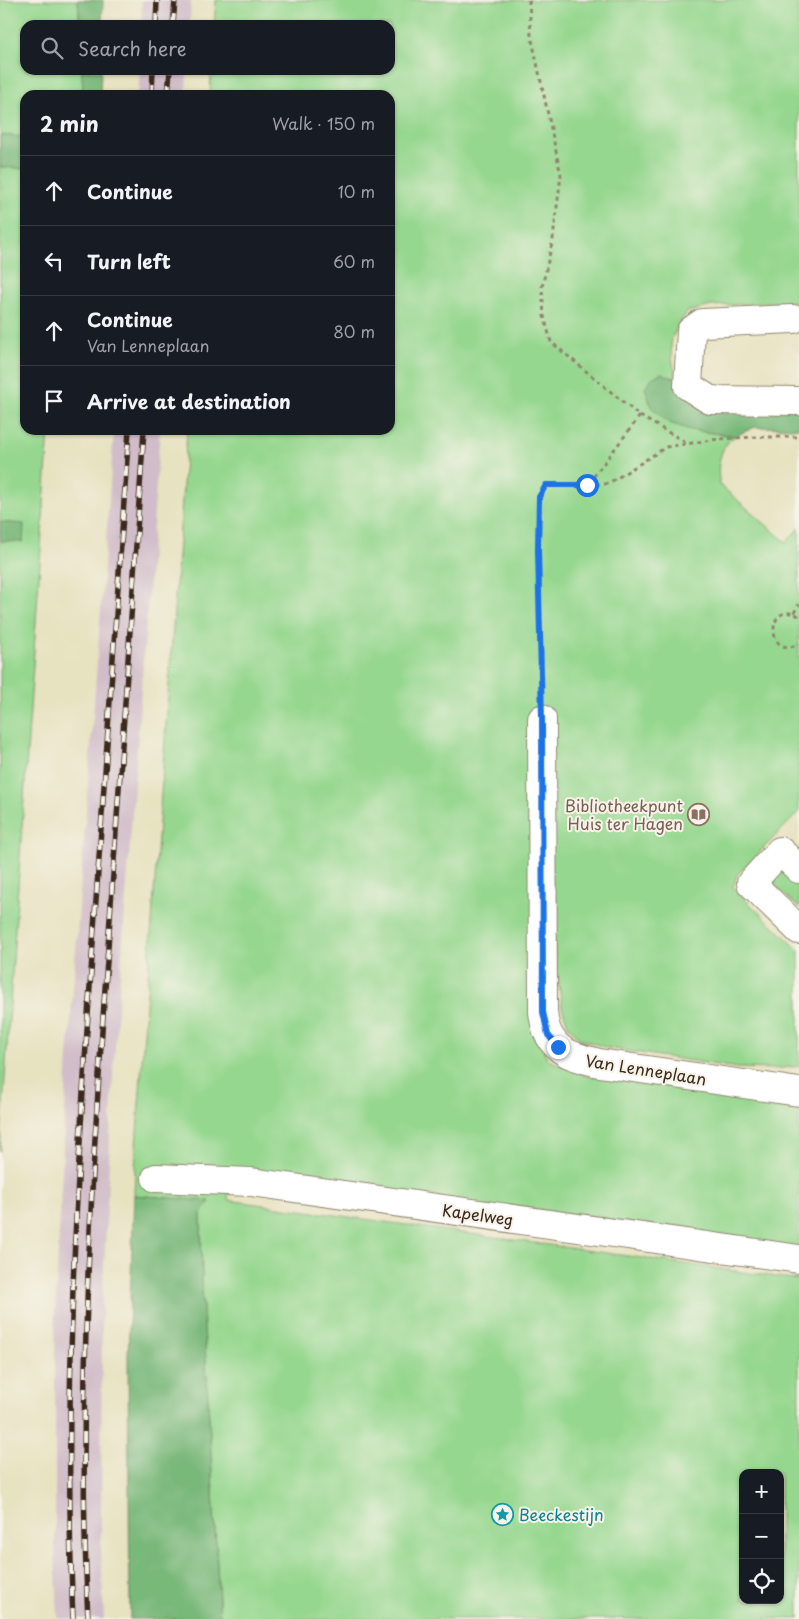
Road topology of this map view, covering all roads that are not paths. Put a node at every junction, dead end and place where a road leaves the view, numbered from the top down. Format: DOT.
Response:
graph roads {
  1 [pos="793,318"];
  2 [pos="799,401"];
  3 [pos="542,719"];
  4 [pos="799,869"];
  5 [pos="799,930"];
  6 [pos="799,1092"];
  7 [pos="156,1178"];
  8 [pos="799,1259"];
  1 -- 2 [label="street"];
  3 -- 6 [label="street, Van Lenneplaan"];
  4 -- 5 [label="street"];
  7 -- 8 [label="street, Kapelweg"];
}
